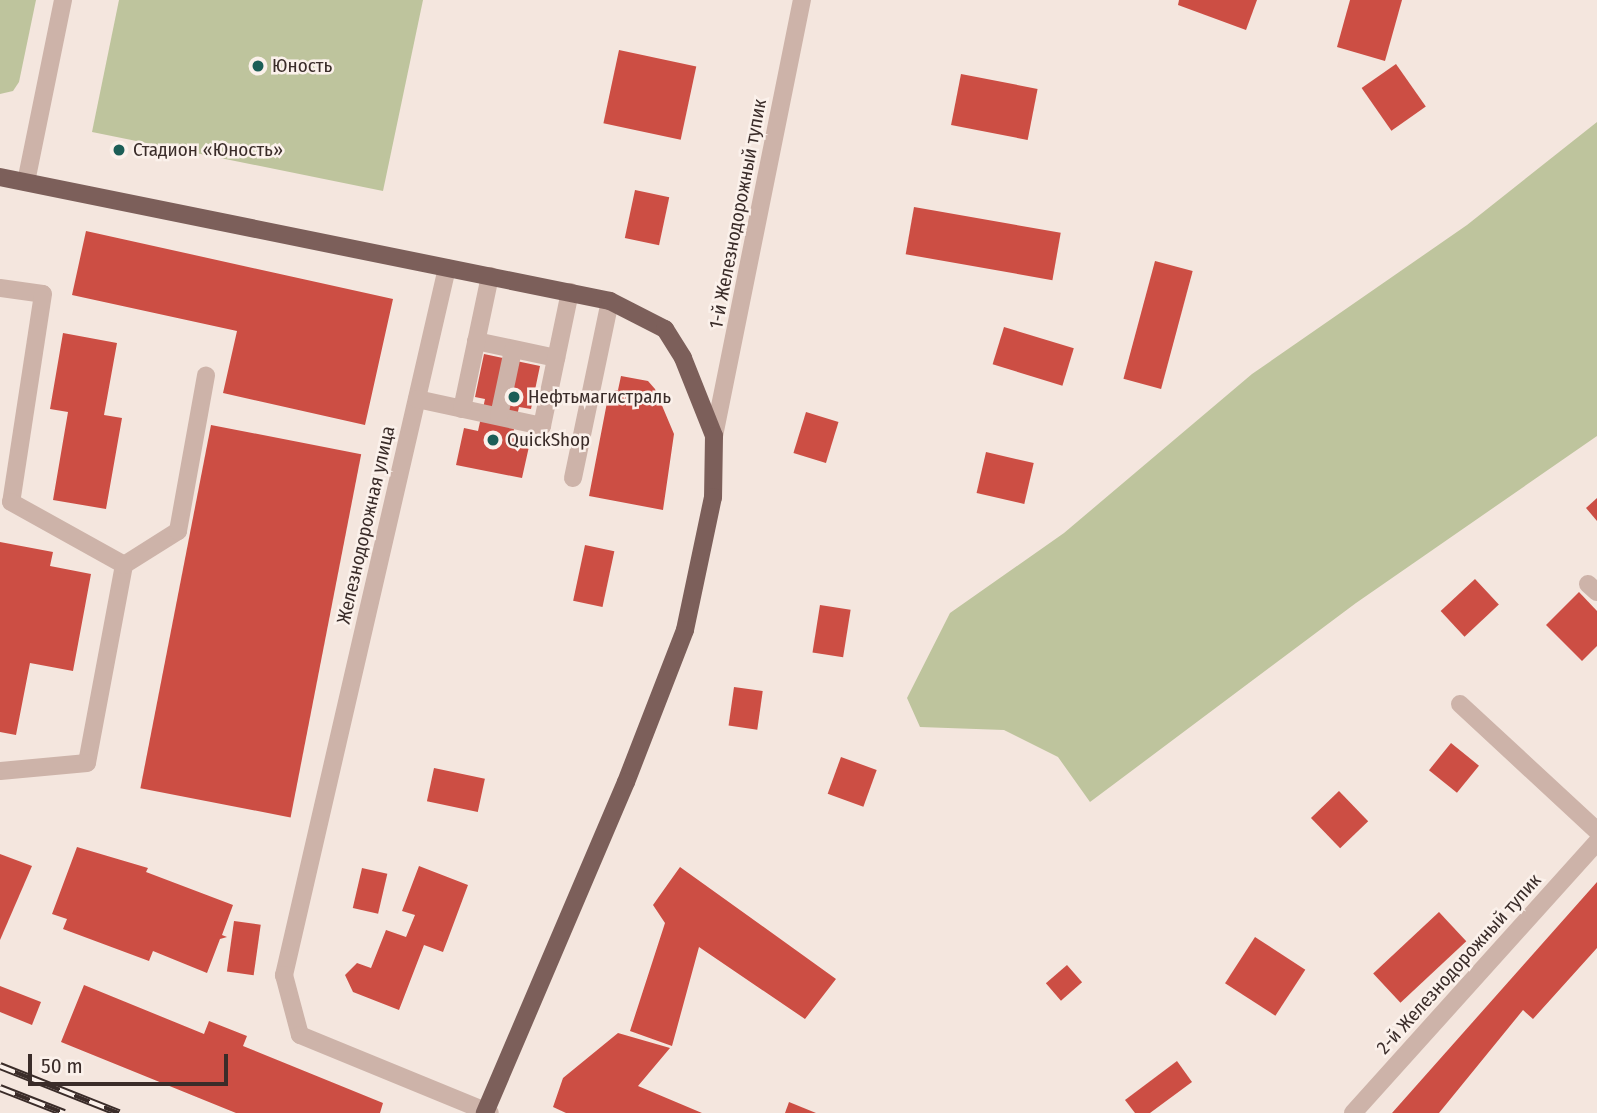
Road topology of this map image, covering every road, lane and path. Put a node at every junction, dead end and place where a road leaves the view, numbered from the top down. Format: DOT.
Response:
graph roads {
  1 [pos="63,0"];
  2 [pos="802,0"];
  3 [pos="0,177"];
  4 [pos="26,182"];
  5 [pos="447,268"];
  6 [pos="490,276"];
  7 [pos="0,288"];
  8 [pos="570,292"];
  9 [pos="610,301"];
  10 [pos="476,341"];
  11 [pos="513,349"];
  12 [pos="556,358"];
  13 [pos="206,376"];
  14 [pos="417,399"];
  15 [pos="462,409"];
  16 [pos="499,416"];
  17 [pos="714,436"];
  18 [pos="573,478"];
  19 [pos="124,565"];
  20 [pos="1460,704"];
  21 [pos="0,771"];
  22 [pos="1597,831"];
  23 [pos="1597,842"];
  24 [pos="485,1113"];
  25 [pos="490,1113"];
  26 [pos="1353,1113"];
  1 -- 4 [label="street"];
  2 -- 17 [label="street, 1-й Железнодорожный тупик"];
  3 -- 4 [label="main road"];
  4 -- 5 [label="main road"];
  5 -- 6 [label="main road"];
  5 -- 14 [label="street, Железнодорожная улица"];
  6 -- 8 [label="main road"];
  6 -- 10 [label="street"];
  7 -- 19 [label="street"];
  8 -- 9 [label="main road"];
  8 -- 12 [label="street"];
  9 -- 17 [label="main road"];
  9 -- 18 [label="street"];
  10 -- 11 [label="street"];
  10 -- 15 [label="street"];
  11 -- 12 [label="street"];
  11 -- 16 [label="street"];
  12 -- 16 [label="street"];
  13 -- 19 [label="street"];
  14 -- 15 [label="street"];
  14 -- 25 [label="street, Железнодорожная улица"];
  15 -- 16 [label="street"];
  17 -- 24 [label="main road"];
  19 -- 21 [label="street"];
  20 -- 22 [label="street"];
  23 -- 26 [label="street, 2-й Железнодорожный тупик"];
}
